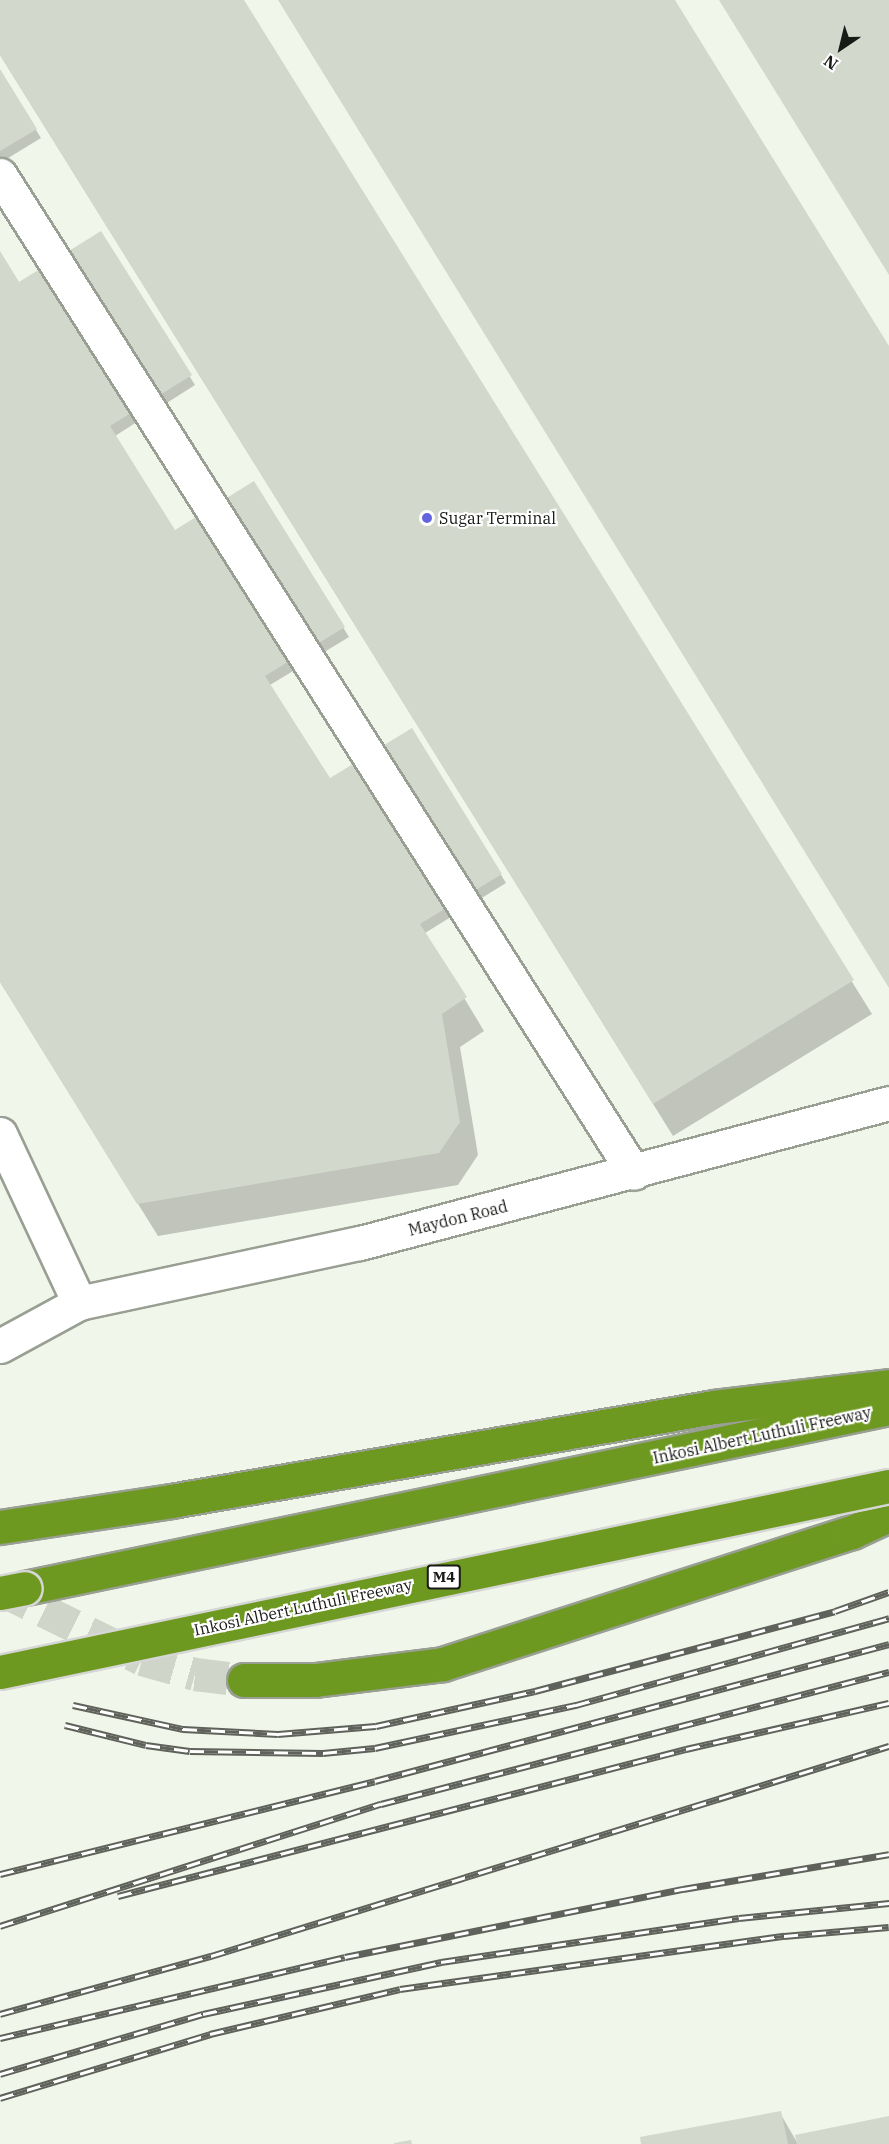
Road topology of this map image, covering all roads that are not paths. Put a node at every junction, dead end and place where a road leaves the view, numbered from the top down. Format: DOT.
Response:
graph roads {
  1 [pos="0,175"];
  2 [pos="889,1103"];
  3 [pos="0,1134"];
  4 [pos="634,1173"];
  5 [pos="79,1303"];
  6 [pos="14,1333"];
  7 [pos="0,1346"];
  8 [pos="889,1386"];
  9 [pos="889,1408"];
  10 [pos="889,1486"];
  11 [pos="889,1515"];
  12 [pos="0,1527"];
  13 [pos="0,1593"];
  14 [pos="0,1672"];
  15 [pos="244,1680"];
  1 -- 4 [label="street"];
  2 -- 4 [label="street, Maydon Road"];
  3 -- 5 [label="street"];
  4 -- 5 [label="street, Maydon Road"];
  5 -- 6 [label="street, Maydon Road"];
  6 -- 7 [label="street, Maydon Road"];
  8 -- 12 [label="highway"];
  9 -- 13 [label="highway, Inkosi Albert Luthuli Freeway, bridge"];
  10 -- 14 [label="highway, Inkosi Albert Luthuli Freeway / M4, bridge"];
  11 -- 15 [label="highway"];
}
